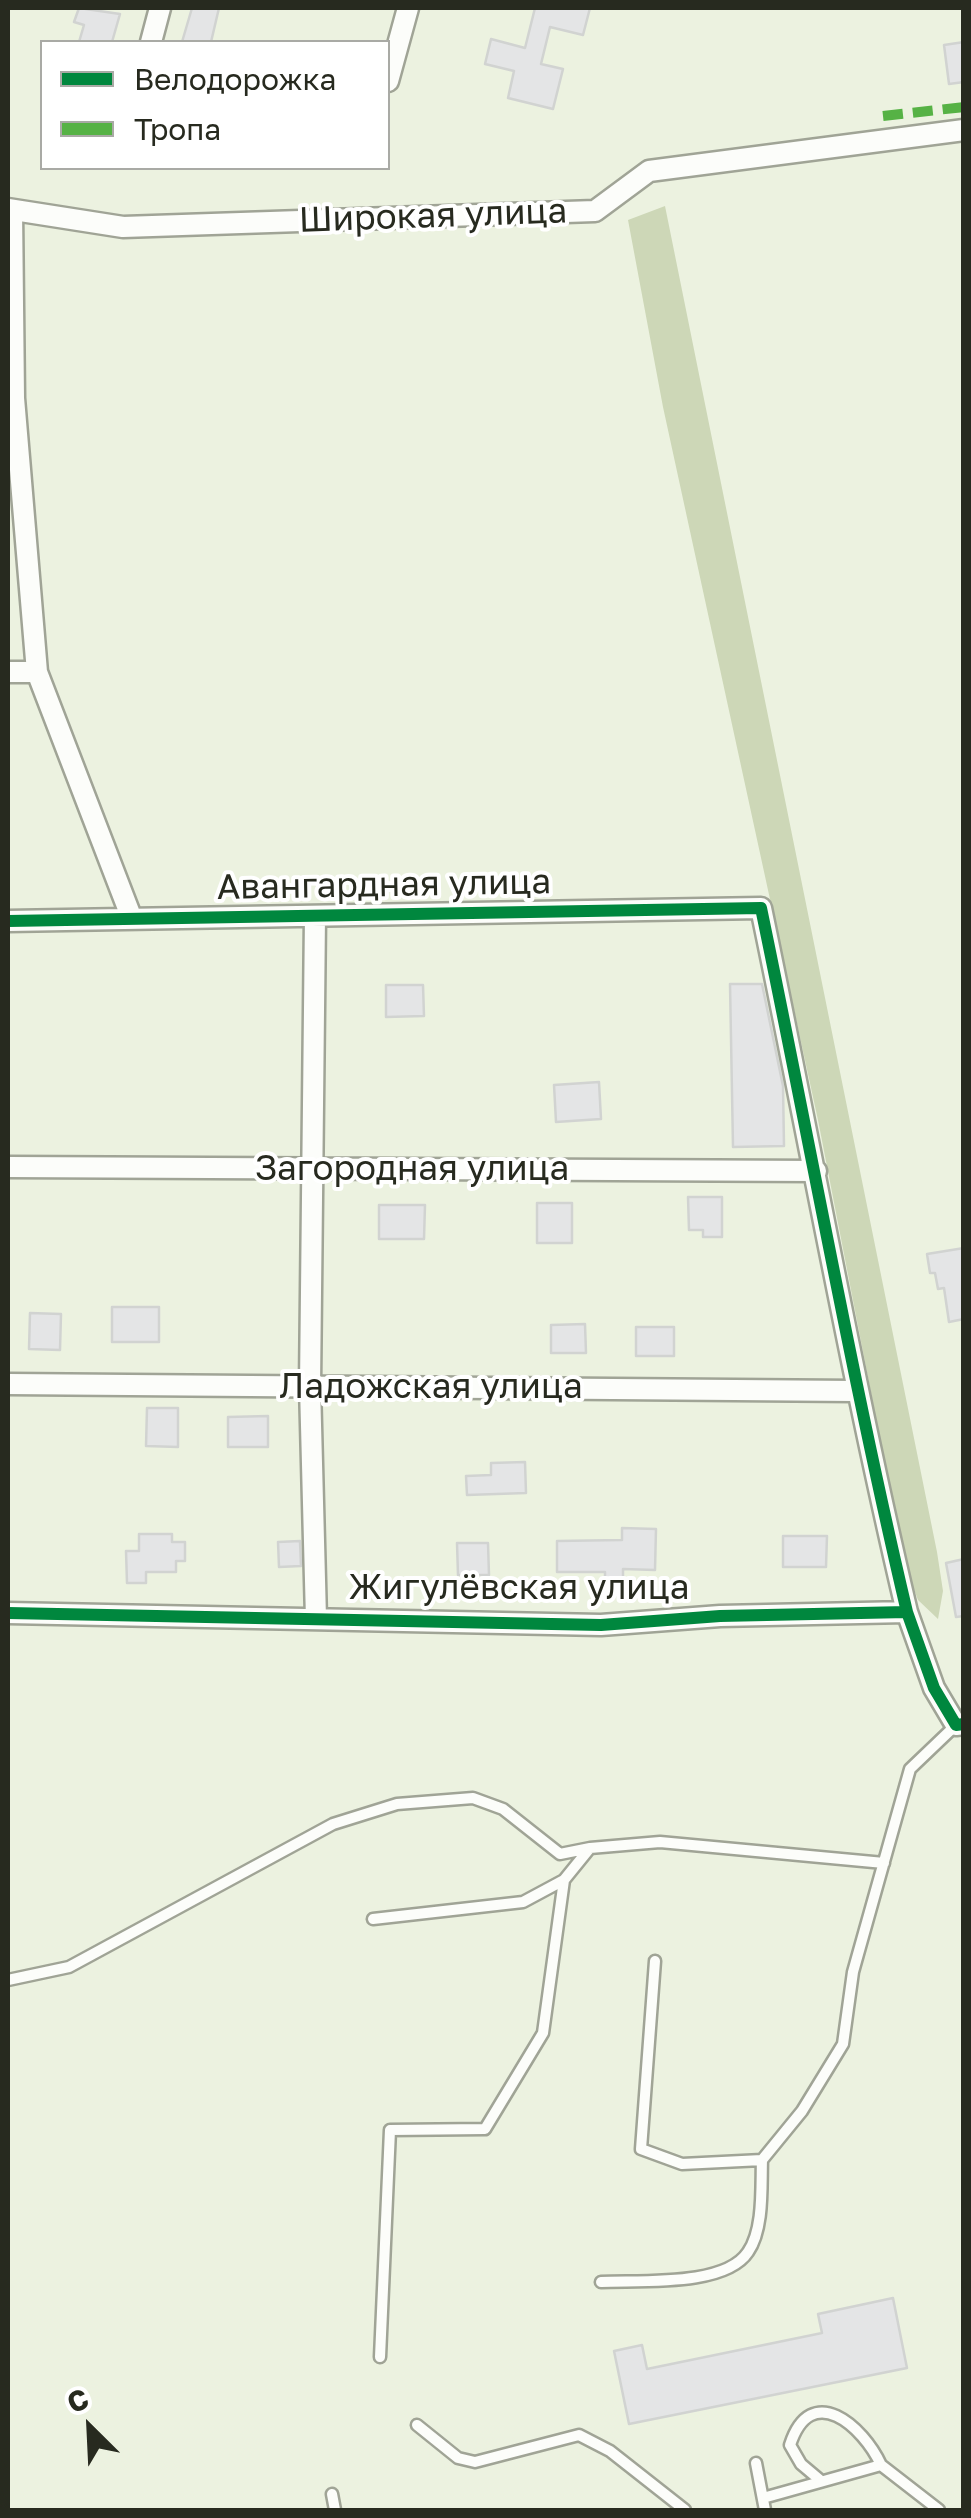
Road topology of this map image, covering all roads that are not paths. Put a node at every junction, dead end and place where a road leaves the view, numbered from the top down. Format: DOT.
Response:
graph roads {
  1 [pos="160,8"];
  2 [pos="408,8"];
  3 [pos="152,40"];
  4 [pos="390,74"];
  5 [pos="964,130"];
  6 [pos="10,210"];
  7 [pos="11,398"];
  8 [pos="8,672"];
  9 [pos="37,672"];
  10 [pos="314,916"];
  11 [pos="132,919"];
  12 [pos="8,921"];
  13 [pos="8,1167"];
  14 [pos="313,1169"];
  15 [pos="816,1172"];
  16 [pos="8,1384"];
  17 [pos="310,1386"];
  18 [pos="855,1391"];
  19 [pos="8,1612"];
  20 [pos="907,1612"];
  21 [pos="316,1619"];
  22 [pos="960,1724"];
  23 [pos="590,1848"];
  24 [pos="884,1863"];
  25 [pos="564,1880"];
  26 [pos="373,1920"];
  27 [pos="654,1961"];
  28 [pos="8,1980"];
  29 [pos="762,2160"];
  30 [pos="602,2282"];
  31 [pos="380,2358"];
  32 [pos="417,2425"];
  33 [pos="756,2463"];
  34 [pos="881,2465"];
  35 [pos="820,2480"];
  36 [pos="332,2494"];
  37 [pos="764,2504"];
  38 [pos="335,2510"];
  39 [pos="685,2510"];
  40 [pos="939,2510"];
  1 -- 3 [label="street"];
  2 -- 4 [label="street"];
  5 -- 6 [label="street, Широкая улица"];
  6 -- 7 [label="street"];
  7 -- 9 [label="street"];
  8 -- 9 [label="street"];
  9 -- 11 [label="street"];
  10 -- 11 [label="street, Авангардная улица"];
  10 -- 14 [label="street"];
  10 -- 15 [label="street, Авангардная улица"];
  11 -- 12 [label="street, Авангардная улица"];
  13 -- 14 [label="street, Загородная улица"];
  14 -- 15 [label="street, Загородная улица"];
  14 -- 17 [label="street"];
  15 -- 18 [label="street"];
  16 -- 17 [label="street, Ладожская улица"];
  17 -- 18 [label="street, Ладожская улица"];
  17 -- 21 [label="street"];
  18 -- 20 [label="street"];
  19 -- 21 [label="street, Жигулёвская улица"];
  20 -- 21 [label="street, Жигулёвская улица"];
  20 -- 22 [label="street"];
  22 -- 24 [label="lane"];
  23 -- 24 [label="lane"];
  23 -- 25 [label="lane"];
  23 -- 28 [label="lane"];
  24 -- 29 [label="lane"];
  25 -- 26 [label="lane"];
  25 -- 31 [label="lane"];
  27 -- 29 [label="lane"];
  29 -- 30 [label="lane"];
  32 -- 39 [label="lane"];
  33 -- 37 [label="lane"];
  34 -- 35 [label="lane"];
  34 -- 35 [label="lane"];
  34 -- 40 [label="lane"];
  35 -- 37 [label="lane"];
  36 -- 38 [label="lane"];
}
